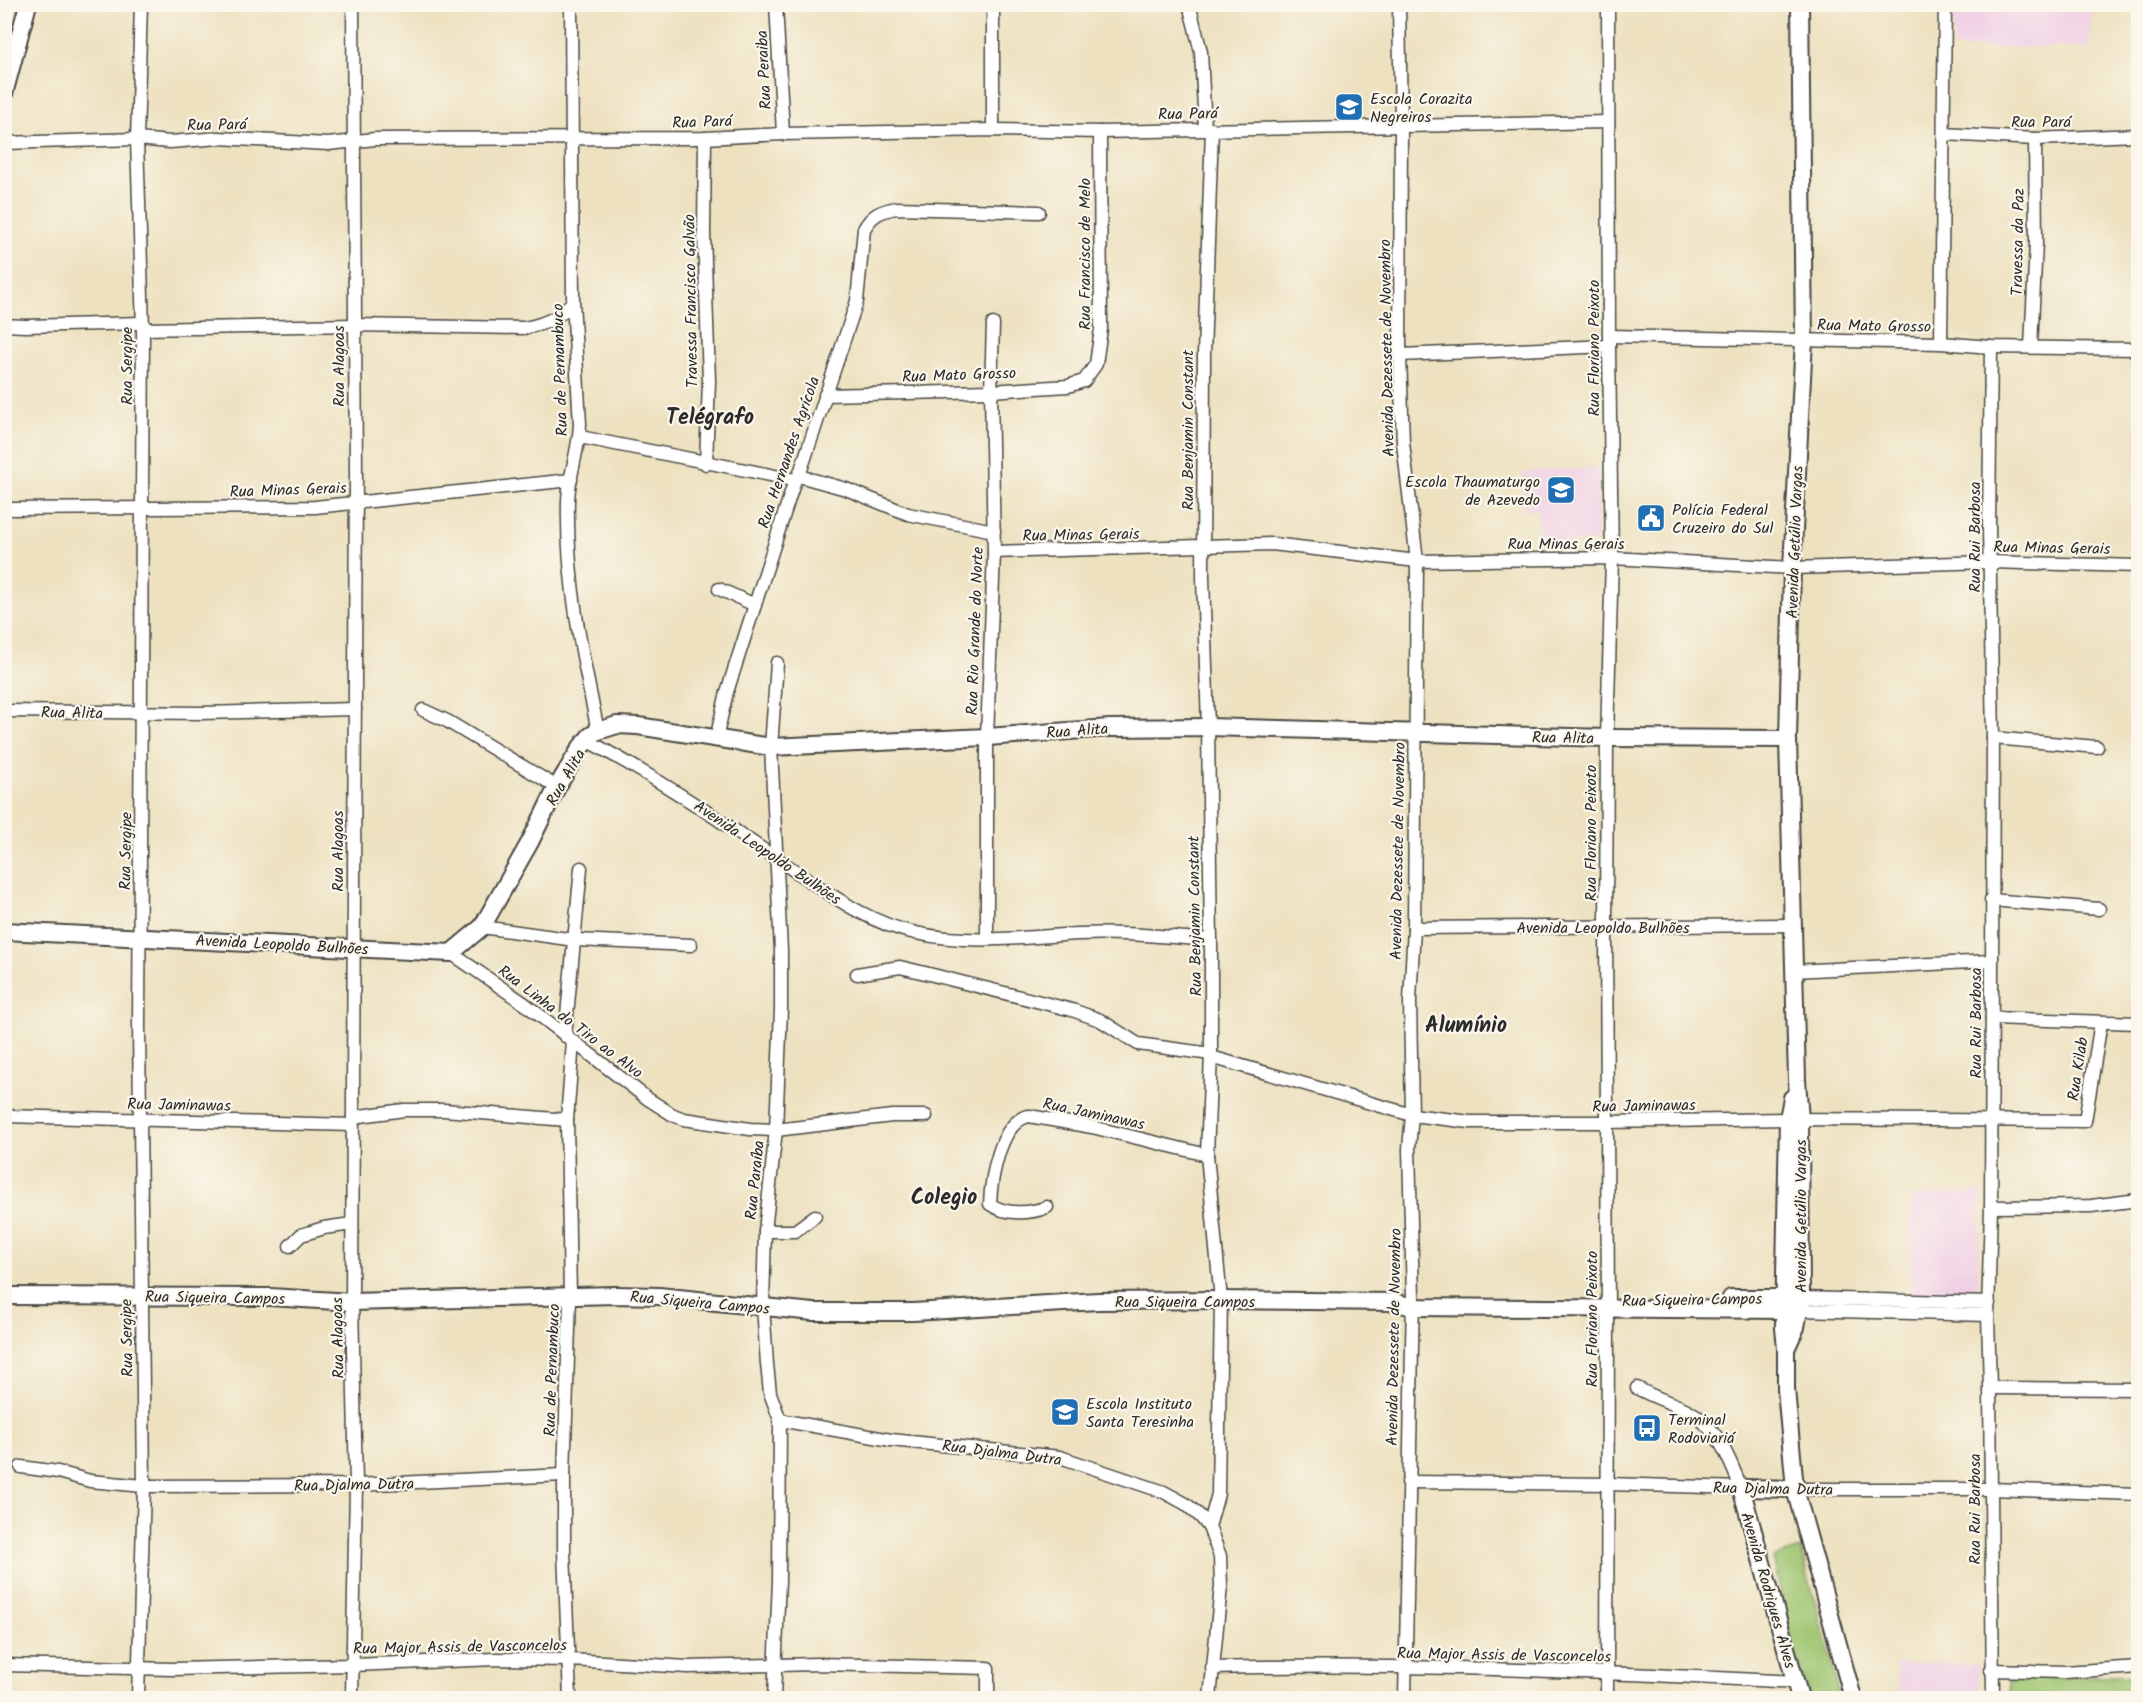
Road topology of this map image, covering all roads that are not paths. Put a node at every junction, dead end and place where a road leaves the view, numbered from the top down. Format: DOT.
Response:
graph roads {
  1 [pos="28,4"];
  2 [pos="141,4"];
  3 [pos="353,4"];
  4 [pos="571,4"];
  5 [pos="776,4"];
  6 [pos="993,4"];
  7 [pos="1189,4"];
  8 [pos="1399,4"];
  9 [pos="1608,4"];
  10 [pos="1800,4"];
  11 [pos="1945,4"];
  12 [pos="4,94"];
  13 [pos="1608,122"];
  14 [pos="1401,126"];
  15 [pos="1209,129"];
  16 [pos="993,130"];
  17 [pos="1100,132"];
  18 [pos="783,134"];
  19 [pos="1944,134"];
  20 [pos="2139,135"];
  21 [pos="705,138"];
  22 [pos="137,139"];
  23 [pos="571,139"];
  24 [pos="2035,139"];
  25 [pos="354,140"];
  26 [pos="4,143"];
  27 [pos="1040,212"];
  28 [pos="573,302"];
  29 [pos="993,324"];
  30 [pos="4,325"];
  31 [pos="354,325"];
  32 [pos="143,326"];
  33 [pos="1804,340"];
  34 [pos="1609,341"];
  35 [pos="1941,343"];
  36 [pos="2031,346"];
  37 [pos="1991,347"];
  38 [pos="2139,349"];
  39 [pos="1400,356"];
  40 [pos="1091,373"];
  41 [pos="991,391"];
  42 [pos="825,395"];
  43 [pos="580,437"];
  44 [pos="706,464"];
  45 [pos="797,478"];
  46 [pos="571,480"];
  47 [pos="356,504"];
  48 [pos="4,509"];
  49 [pos="143,509"];
  50 [pos="994,531"];
  51 [pos="1203,547"];
  52 [pos="994,552"];
  53 [pos="1612,558"];
  54 [pos="1417,561"];
  55 [pos="1990,562"];
  56 [pos="2139,566"];
  57 [pos="1792,568"];
  58 [pos="719,589"];
  59 [pos="755,605"];
  60 [pos="777,663"];
  61 [pos="355,709"];
  62 [pos="423,710"];
  63 [pos="4,711"];
  64 [pos="142,712"];
  65 [pos="1208,727"];
  66 [pos="1414,734"];
  67 [pos="592,736"];
  68 [pos="987,737"];
  69 [pos="1607,738"];
  70 [pos="1993,738"];
  71 [pos="716,739"];
  72 [pos="1788,739"];
  73 [pos="771,747"];
  74 [pos="2097,747"];
  75 [pos="557,787"];
  76 [pos="776,859"];
  77 [pos="581,868"];
  78 [pos="1991,900"];
  79 [pos="2099,909"];
  80 [pos="1792,925"];
  81 [pos="482,927"];
  82 [pos="1606,927"];
  83 [pos="1414,928"];
  84 [pos="4,931"];
  85 [pos="140,938"];
  86 [pos="987,939"];
  87 [pos="575,940"];
  88 [pos="1211,940"];
  89 [pos="691,945"];
  90 [pos="353,946"];
  91 [pos="451,953"];
  92 [pos="1991,961"];
  93 [pos="1793,971"];
  94 [pos="857,974"];
  95 [pos="1992,1018"];
  96 [pos="2101,1022"];
  97 [pos="2139,1023"];
  98 [pos="569,1039"];
  99 [pos="1211,1056"];
  100 [pos="1412,1115"];
  101 [pos="4,1116"];
  102 [pos="926,1116"];
  103 [pos="1794,1119"];
  104 [pos="141,1120"];
  105 [pos="567,1120"];
  106 [pos="353,1121"];
  107 [pos="1991,1121"];
  108 [pos="2085,1121"];
  109 [pos="1606,1122"];
  110 [pos="776,1130"];
  111 [pos="1207,1155"];
  112 [pos="2139,1200"];
  113 [pos="1047,1207"];
  114 [pos="1991,1208"];
  115 [pos="815,1216"];
  116 [pos="352,1224"];
  117 [pos="765,1231"];
  118 [pos="290,1246"];
  119 [pos="4,1296"];
  120 [pos="141,1296"];
  121 [pos="570,1298"];
  122 [pos="1221,1300"];
  123 [pos="352,1302"];
  124 [pos="1407,1302"];
  125 [pos="1608,1304"];
  126 [pos="1792,1304"];
  127 [pos="764,1306"];
  128 [pos="1988,1309"];
  129 [pos="1637,1388"];
  130 [pos="1990,1388"];
  131 [pos="2139,1389"];
  132 [pos="780,1420"];
  133 [pos="21,1467"];
  134 [pos="564,1475"];
  135 [pos="1408,1482"];
  136 [pos="1608,1484"];
  137 [pos="356,1485"];
  138 [pos="144,1486"];
  139 [pos="1741,1488"];
  140 [pos="1795,1488"];
  141 [pos="1990,1490"];
  142 [pos="2139,1494"];
  143 [pos="1209,1527"];
  144 [pos="570,1660"];
  145 [pos="4,1665"];
  146 [pos="354,1665"];
  147 [pos="774,1666"];
  148 [pos="139,1667"];
  149 [pos="2139,1667"];
  150 [pos="1212,1668"];
  151 [pos="1405,1668"];
  152 [pos="1991,1670"];
  153 [pos="1607,1673"];
  154 [pos="1798,1690"];
  155 [pos="138,1698"];
  156 [pos="352,1698"];
  157 [pos="570,1698"];
  158 [pos="774,1698"];
  159 [pos="988,1698"];
  160 [pos="1210,1698"];
  161 [pos="1405,1698"];
  162 [pos="1607,1698"];
  163 [pos="1853,1698"];
  164 [pos="1993,1698"];
  1 -- 12 [label="street"];
  2 -- 22 [label="street, Rua Sergipe"];
  3 -- 25 [label="street, Rua Alagoas"];
  4 -- 23 [label="street, Rua de Pernambuco"];
  5 -- 18 [label="street, Rua Peraiba"];
  6 -- 16 [label="street"];
  7 -- 15 [label="street, Rua Benjamin Constant"];
  8 -- 14 [label="street, Avenida Dezessete de Novembro"];
  9 -- 13 [label="street, Rua Floriano Peixoto"];
  10 -- 33 [label="street, Avenida Getúlio Vargas"];
  11 -- 19 [label="street"];
  13 -- 14 [label="street, Rua Pará"];
  13 -- 34 [label="street, Rua Floriano Peixoto"];
  14 -- 15 [label="street, Rua Pará"];
  14 -- 39 [label="street, Avenida Dezessete de Novembro"];
  15 -- 17 [label="street, Rua Pará"];
  15 -- 51 [label="street, Rua Benjamin Constant"];
  16 -- 17 [label="street, Rua Pará"];
  16 -- 18 [label="street, Rua Pará"];
  17 -- 40 [label="street, Rua Francisco de Melo"];
  18 -- 21 [label="street, Rua Pará"];
  19 -- 24 [label="street, Rua Pará"];
  19 -- 35 [label="street"];
  20 -- 24 [label="street, Rua Pará"];
  21 -- 23 [label="street, Rua Pará"];
  21 -- 44 [label="street, Travessa Francisco Galvão"];
  22 -- 25 [label="street, Rua Pará"];
  22 -- 26 [label="street, Rua Pará"];
  22 -- 32 [label="street, Rua Sergipe"];
  23 -- 25 [label="street, Rua Pará"];
  23 -- 28 [label="street, Rua de Pernambuco"];
  24 -- 36 [label="street, Travessa da Paz"];
  25 -- 31 [label="street, Rua Alagoas"];
  27 -- 42 [label="street, Rua Hernandes Agrícola"];
  28 -- 31 [label="street"];
  28 -- 43 [label="street, Rua de Pernambuco"];
  29 -- 41 [label="street, Rua Rio Grande do Norte"];
  30 -- 32 [label="street"];
  31 -- 32 [label="street"];
  31 -- 47 [label="street, Rua Alagoas"];
  32 -- 49 [label="street, Rua Sergipe"];
  33 -- 34 [label="street, Rua Mato Grosso"];
  33 -- 35 [label="street, Rua Mato Grosso"];
  33 -- 57 [label="street, Avenida Getúlio Vargas"];
  34 -- 39 [label="street, Rua Mato Grosso"];
  34 -- 53 [label="street, Rua Floriano Peixoto"];
  35 -- 37 [label="street, Rua Mato Grosso"];
  36 -- 37 [label="street, Rua Mato Grosso"];
  36 -- 38 [label="street, Rua Mato Grosso"];
  37 -- 55 [label="street, Rua Rui Barbosa"];
  39 -- 54 [label="street, Avenida Dezessete de Novembro"];
  40 -- 41 [label="street, Rua Mato Grosso"];
  41 -- 42 [label="street, Rua Mato Grosso"];
  41 -- 50 [label="street, Rua Rio Grande do Norte"];
  42 -- 45 [label="street, Rua Hernandes Agrícola"];
  43 -- 44 [label="street"];
  43 -- 46 [label="street, Rua de Pernambuco"];
  44 -- 45 [label="street"];
  45 -- 50 [label="street"];
  45 -- 59 [label="street, Rua Hernandes Agrícola"];
  46 -- 47 [label="street, Rua Minas Gerais"];
  46 -- 67 [label="street, Rua de Pernambuco"];
  47 -- 49 [label="street, Rua Minas Gerais"];
  47 -- 61 [label="street, Rua Alagoas"];
  48 -- 49 [label="street, Rua Minas Gerais"];
  49 -- 64 [label="street, Rua Sergipe"];
  50 -- 52 [label="street, Rua Rio Grande do Norte"];
  51 -- 52 [label="street, Rua Minas Gerais"];
  51 -- 54 [label="street, Rua Minas Gerais"];
  51 -- 65 [label="street, Rua Benjamin Constant"];
  52 -- 68 [label="street, Rua Rio Grande do Norte"];
  53 -- 54 [label="street, Rua Minas Gerais"];
  53 -- 57 [label="street, Rua Minas Gerais"];
  53 -- 69 [label="street, Rua Floriano Peixoto"];
  54 -- 66 [label="street, Avenida Dezessete de Novembro"];
  55 -- 56 [label="street, Rua Minas Gerais"];
  55 -- 57 [label="street, Rua Minas Gerais"];
  55 -- 70 [label="street, Rua Rui Barbosa"];
  57 -- 72 [label="street, Avenida Getúlio Vargas"];
  58 -- 59 [label="street"];
  59 -- 71 [label="street, Rua Hernandes Agrícola"];
  60 -- 73 [label="street, Rua Paraíba"];
  61 -- 64 [label="street, Rua Alita"];
  61 -- 90 [label="street, Rua Alagoas"];
  62 -- 75 [label="street"];
  63 -- 64 [label="street, Rua Alita"];
  64 -- 85 [label="street, Rua Sergipe"];
  65 -- 66 [label="street, Rua Alita"];
  65 -- 68 [label="street, Rua Alita"];
  65 -- 88 [label="street, Rua Benjamin Constant"];
  66 -- 69 [label="street, Rua Alita"];
  66 -- 83 [label="street, Avenida Dezessete de Novembro"];
  67 -- 71 [label="street, Rua Alita"];
  67 -- 75 [label="street, Rua Alita"];
  67 -- 76 [label="street, Avenida Leopoldo Bulhões"];
  68 -- 73 [label="street, Rua Alita"];
  68 -- 86 [label="street, Rua Rio Grande do Norte"];
  69 -- 72 [label="street, Rua Alita"];
  69 -- 82 [label="street, Rua Floriano Peixoto"];
  70 -- 74 [label="street"];
  70 -- 78 [label="street, Rua Rui Barbosa"];
  71 -- 73 [label="street, Rua Alita"];
  72 -- 80 [label="street, Avenida Getúlio Vargas"];
  73 -- 76 [label="street, Rua Paraíba"];
  75 -- 81 [label="street, Rua Alita"];
  76 -- 86 [label="street, Avenida Leopoldo Bulhões"];
  76 -- 110 [label="street, Rua Paraíba"];
  77 -- 87 [label="street, Rua de Pernambuco"];
  78 -- 79 [label="street"];
  78 -- 92 [label="street, Rua Rui Barbosa"];
  80 -- 82 [label="street, Avenida Leopoldo Bulhões"];
  80 -- 93 [label="street, Avenida Getúlio Vargas"];
  81 -- 87 [label="street"];
  81 -- 91 [label="street"];
  82 -- 83 [label="street, Avenida Leopoldo Bulhões"];
  82 -- 109 [label="street, Rua Floriano Peixoto"];
  83 -- 100 [label="street, Avenida Dezessete de Novembro"];
  84 -- 85 [label="street, Avenida Leopoldo Bulhões"];
  85 -- 90 [label="street, Avenida Leopoldo Bulhões"];
  85 -- 104 [label="street, Rua Sergipe"];
  86 -- 88 [label="street, Avenida Leopoldo Bulhões"];
  87 -- 89 [label="street"];
  87 -- 98 [label="street, Rua de Pernambuco"];
  88 -- 99 [label="street, Rua Benjamin Constant"];
  90 -- 91 [label="street, Avenida Leopoldo Bulhões"];
  90 -- 106 [label="street, Rua Alagoas"];
  91 -- 98 [label="street, Rua Linha do Tiro ao Alvo"];
  92 -- 93 [label="street"];
  92 -- 95 [label="street, Rua Rui Barbosa"];
  93 -- 103 [label="street, Avenida Getúlio Vargas"];
  94 -- 99 [label="street, Rua Jaminawas"];
  95 -- 96 [label="street"];
  95 -- 107 [label="street, Rua Rui Barbosa"];
  96 -- 97 [label="street"];
  96 -- 108 [label="street, Rua Kilab"];
  98 -- 105 [label="street, Rua de Pernambuco"];
  98 -- 110 [label="street, Rua Linha do Tiro ao Alvo"];
  99 -- 100 [label="street, Rua Jaminawas"];
  99 -- 111 [label="street, Rua Benjamin Constant"];
  100 -- 109 [label="street, Rua Jaminawas"];
  100 -- 124 [label="street, Avenida Dezessete de Novembro"];
  101 -- 104 [label="street, Rua Jaminawas"];
  102 -- 110 [label="street"];
  103 -- 107 [label="street, Rua Jaminawas"];
  103 -- 109 [label="street, Rua Jaminawas"];
  103 -- 126 [label="street, Avenida Getúlio Vargas"];
  104 -- 106 [label="street, Rua Jaminawas"];
  104 -- 120 [label="street, Rua Sergipe"];
  105 -- 106 [label="street, Rua Jaminawas"];
  105 -- 121 [label="street, Rua de Pernambuco"];
  106 -- 116 [label="street, Rua Alagoas"];
  107 -- 108 [label="street, Rua Jaminawas"];
  107 -- 114 [label="street, Rua Rui Barbosa"];
  109 -- 125 [label="street, Rua Floriano Peixoto"];
  110 -- 117 [label="street, Rua Paraíba"];
  111 -- 113 [label="street, Rua Jaminawas"];
  111 -- 122 [label="street, Rua Benjamin Constant"];
  112 -- 114 [label="street"];
  114 -- 128 [label="street, Rua Rui Barbosa"];
  115 -- 117 [label="street"];
  116 -- 118 [label="street"];
  116 -- 123 [label="street, Rua Alagoas"];
  117 -- 127 [label="street, Rua Paraíba"];
  119 -- 120 [label="street, Rua Siqueira Campos"];
  120 -- 123 [label="street, Rua Siqueira Campos"];
  120 -- 138 [label="street, Rua Sergipe"];
  121 -- 123 [label="street, Rua Siqueira Campos"];
  121 -- 127 [label="street, Rua Siqueira Campos"];
  121 -- 134 [label="street, Rua de Pernambuco"];
  122 -- 124 [label="street, Rua Siqueira Campos"];
  122 -- 127 [label="street, Rua Siqueira Campos"];
  122 -- 143 [label="street, Rua Benjamin Constant"];
  123 -- 137 [label="street, Rua Alagoas"];
  124 -- 125 [label="street, Rua Siqueira Campos"];
  124 -- 135 [label="street, Avenida Dezessete de Novembro"];
  125 -- 126 [label="street, Rua Siqueira Campos"];
  125 -- 136 [label="street, Rua Floriano Peixoto"];
  126 -- 128 [label="street, Rua Siqueira Campos"];
  126 -- 140 [label="street, Avenida Getúlio Vargas"];
  127 -- 132 [label="street, Rua Paraíba"];
  128 -- 130 [label="street, Rua Rui Barbosa"];
  129 -- 139 [label="street, Avenida Rodrigues Alves"];
  130 -- 131 [label="street"];
  130 -- 141 [label="street, Rua Rui Barbosa"];
  132 -- 143 [label="street, Rua Djalma Dutra"];
  132 -- 147 [label="street, Rua Paraíba"];
  133 -- 138 [label="street, Rua Djalma Dutra"];
  134 -- 137 [label="street, Rua Djalma Dutra"];
  134 -- 144 [label="street, Rua de Pernambuco"];
  135 -- 136 [label="street, Rua Djalma Dutra"];
  135 -- 151 [label="street, Avenida Dezessete de Novembro"];
  136 -- 139 [label="street, Rua Djalma Dutra"];
  136 -- 153 [label="street, Rua Floriano Peixoto"];
  137 -- 138 [label="street, Rua Djalma Dutra"];
  137 -- 146 [label="street, Rua Alagoas"];
  138 -- 148 [label="street, Rua Sergipe"];
  139 -- 140 [label="street, Rua Djalma Dutra"];
  139 -- 154 [label="street, Avenida Rodrigues Alves"];
  140 -- 141 [label="street, Rua Djalma Dutra"];
  140 -- 163 [label="street"];
  141 -- 142 [label="street, Rua Djalma Dutra"];
  141 -- 152 [label="street, Rua Rui Barbosa"];
  143 -- 150 [label="street"];
  144 -- 146 [label="street, Rua Major Assis de Vasconcelos"];
  144 -- 147 [label="street, Rua Major Assis de Vasconcelos"];
  144 -- 157 [label="street, Rua de Pernambuco"];
  145 -- 148 [label="street, Rua Major Assis de Vasconcelos"];
  146 -- 148 [label="street, Rua Major Assis de Vasconcelos"];
  146 -- 156 [label="street, Rua Alagoas"];
  147 -- 158 [label="street, Rua Paraíba"];
  147 -- 159 [label="street, Rua Major Assis de Vasconcelos"];
  148 -- 155 [label="street, Rua Sergipe"];
  149 -- 152 [label="street"];
  150 -- 151 [label="street, Rua Major Assis de Vasconcelos"];
  150 -- 160 [label="street"];
  151 -- 153 [label="street, Rua Major Assis de Vasconcelos"];
  151 -- 161 [label="street, Avenida Dezessete de Novembro"];
  152 -- 164 [label="street, Rua Rui Barbosa"];
  153 -- 154 [label="street, Rua Major Assis de Vasconcelos"];
  153 -- 162 [label="street, Rua Floriano Peixoto"];
}
